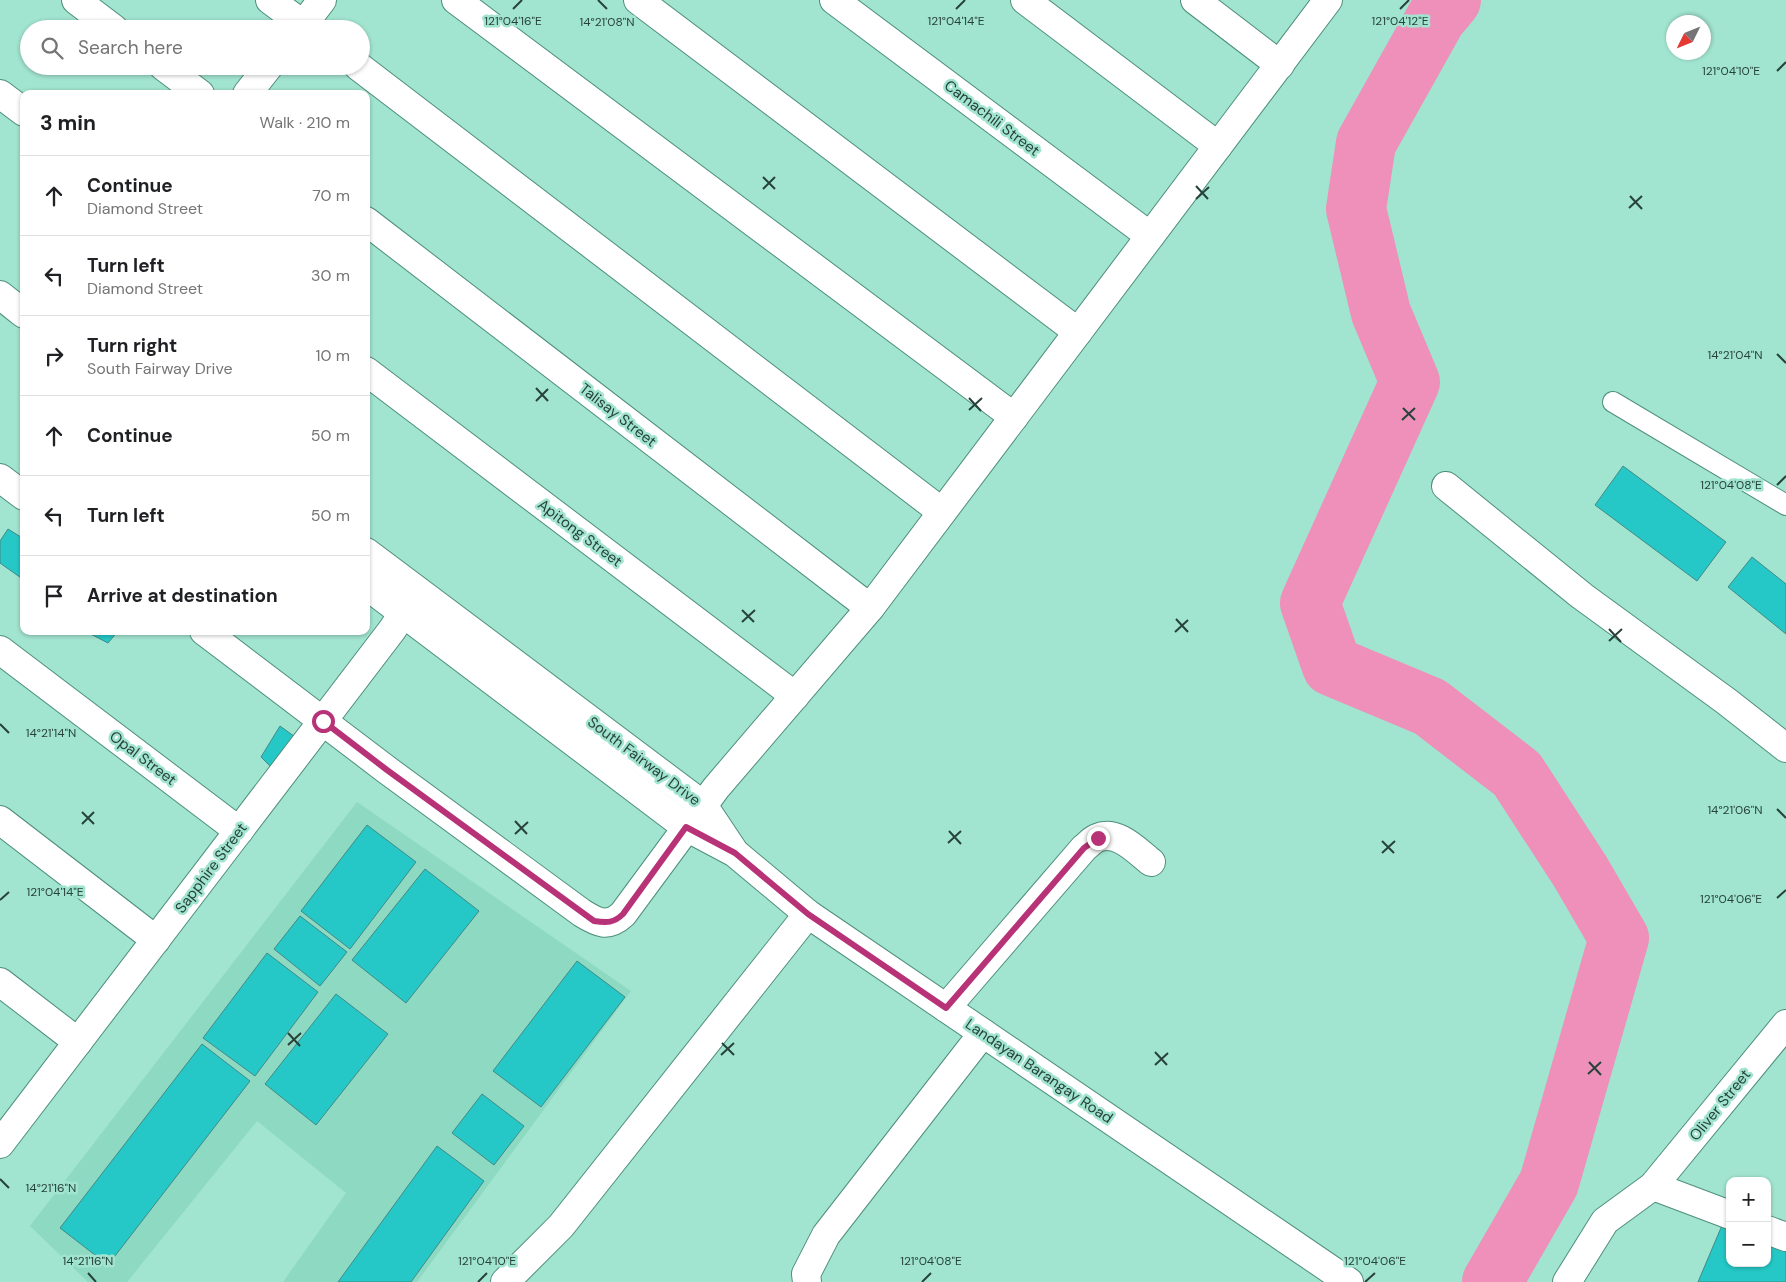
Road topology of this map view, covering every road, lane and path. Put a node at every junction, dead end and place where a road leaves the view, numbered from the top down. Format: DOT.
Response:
graph roads {
  1 [pos="76,0"];
  2 [pos="270,0"];
  3 [pos="322,0"];
  4 [pos="456,0"];
  5 [pos="638,0"];
  6 [pos="834,0"];
  7 [pos="1025,0"];
  8 [pos="1195,0"];
  9 [pos="1328,0"];
  10 [pos="102,20"];
  11 [pos="295,20"];
  12 [pos="309,20"];
  13 [pos="1280,65"];
  14 [pos="176,75"];
  15 [pos="262,75"];
  16 [pos="370,75"];
  17 [pos="195,90"];
  18 [pos="250,90"];
  19 [pos="0,94"];
  20 [pos="20,109"];
  21 [pos="1218,146"];
  22 [pos="370,224"];
  23 [pos="1150,236"];
  24 [pos="0,295"];
  25 [pos="20,311"];
  26 [pos="1078,332"];
  27 [pos="370,373"];
  28 [pos="1613,402"];
  29 [pos="1014,417"];
  30 [pos="0,478"];
  31 [pos="1446,486"];
  32 [pos="20,493"];
  33 [pos="1786,505"];
  34 [pos="942,512"];
  35 [pos="370,556"];
  36 [pos="370,587"];
  37 [pos="411,602"];
  38 [pos="870,608"];
  39 [pos="209,635"];
  40 [pos="0,650"];
  41 [pos="794,696"];
  42 [pos="323,721"];
  43 [pos="1786,748"];
  44 [pos="703,805"];
  45 [pos="0,820"];
  46 [pos="686,827"];
  47 [pos="239,831"];
  48 [pos="735,853"];
  49 [pos="1150,862"];
  50 [pos="808,914"];
  51 [pos="156,940"];
  52 [pos="0,982"];
  53 [pos="946,1008"];
  54 [pos="1786,1024"];
  55 [pos="983,1033"];
  56 [pos="78,1042"];
  57 [pos="0,1144"];
  58 [pos="1653,1186"];
  59 [pos="1726,1213"];
  60 [pos="1771,1231"];
  61 [pos="1786,1237"];
  62 [pos="505,1282"];
  63 [pos="807,1282"];
  64 [pos="1348,1282"];
  65 [pos="1566,1282"];
  1 -- 10 [label="street"];
  2 -- 11 [label="street"];
  3 -- 12 [label="street"];
  4 -- 29 [label="street"];
  5 -- 26 [label="street"];
  6 -- 23 [label="street, Camachili Street"];
  7 -- 21 [label="street"];
  8 -- 13 [label="street"];
  9 -- 13 [label="street"];
  13 -- 21 [label="street"];
  14 -- 17 [label="street"];
  15 -- 18 [label="street"];
  16 -- 34 [label="street"];
  19 -- 20 [label="street"];
  21 -- 23 [label="street"];
  22 -- 38 [label="street, Talisay Street"];
  23 -- 26 [label="street"];
  24 -- 25 [label="street"];
  26 -- 29 [label="street"];
  27 -- 41 [label="street, Apitong Street"];
  28 -- 33 [label="lane"];
  29 -- 34 [label="street"];
  30 -- 32 [label="street"];
  31 -- 43 [label="street"];
  34 -- 38 [label="street"];
  35 -- 37 [label="street, South Fairway Drive"];
  36 -- 37 [label="street, South Fairway Drive"];
  37 -- 42 [label="street, Sapphire Street"];
  37 -- 44 [label="street, South Fairway Drive"];
  37 -- 46 [label="street, South Fairway Drive"];
  38 -- 41 [label="street"];
  39 -- 42 [label="street"];
  40 -- 47 [label="street, Opal Street"];
  41 -- 44 [label="street"];
  42 -- 46 [label="street"];
  42 -- 47 [label="street, Sapphire Street"];
  44 -- 46 [label="street"];
  44 -- 48 [label="street, South Fairway Drive"];
  45 -- 51 [label="street"];
  46 -- 48 [label="street, South Fairway Drive"];
  47 -- 51 [label="street, Sapphire Street"];
  48 -- 50 [label="street, Landayan Barangay Road"];
  49 -- 53 [label="street"];
  50 -- 53 [label="street, Landayan Barangay Road"];
  50 -- 62 [label="street"];
  51 -- 56 [label="street, Sapphire Street"];
  52 -- 56 [label="street"];
  53 -- 55 [label="street, Landayan Barangay Road"];
  54 -- 58 [label="street, Oliver Street"];
  55 -- 63 [label="street"];
  55 -- 64 [label="street, Landayan Barangay Road"];
  56 -- 57 [label="street, Sapphire Street"];
  58 -- 59 [label="street"];
  58 -- 65 [label="street, Oliver Street"];
  60 -- 61 [label="street"];
}
